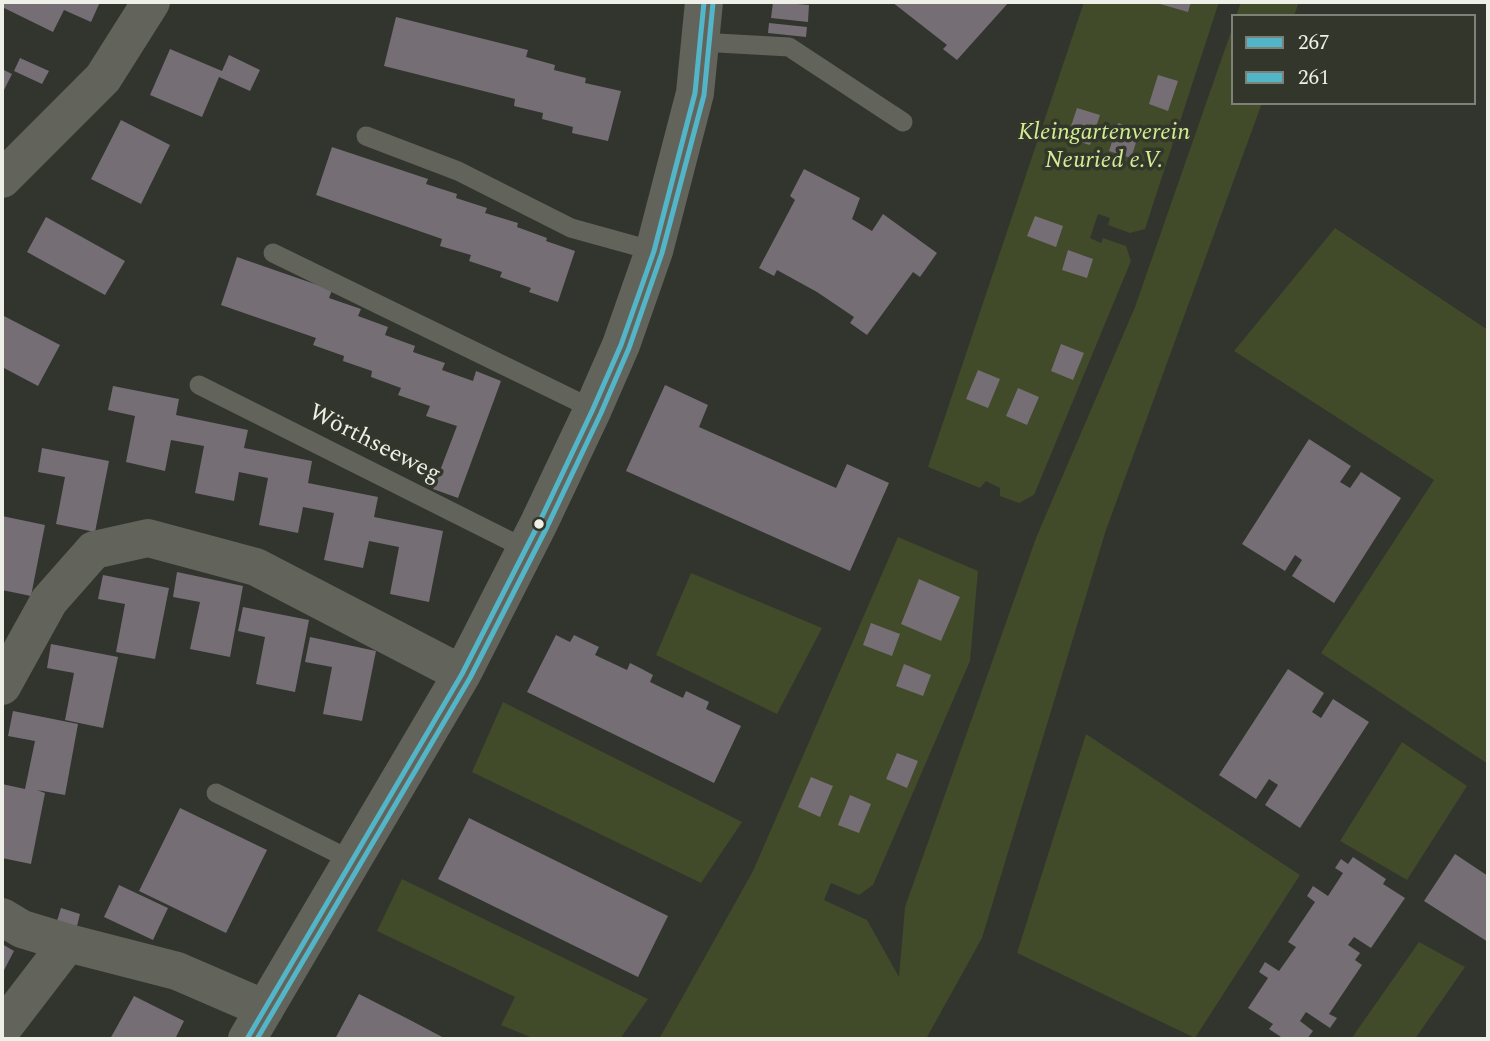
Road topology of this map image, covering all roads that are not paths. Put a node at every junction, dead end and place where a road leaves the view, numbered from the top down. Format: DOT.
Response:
graph roads {
  1 [pos="151,2"];
  2 [pos="704,2"];
  3 [pos="700,42"];
  4 [pos="903,121"];
  5 [pos="366,136"];
  6 [pos="2,180"];
  7 [pos="654,251"];
  8 [pos="273,253"];
  9 [pos="199,385"];
  10 [pos="593,410"];
  11 [pos="526,549"];
  12 [pos="462,674"];
  13 [pos="2,686"];
  14 [pos="216,793"];
  15 [pos="351,860"];
  16 [pos="2,917"];
  17 [pos="68,943"];
  18 [pos="256,1024"];
  19 [pos="2,1029"];
  1 -- 6 [label="street"];
  2 -- 3 [label="street"];
  3 -- 4 [label="lane"];
  3 -- 7 [label="street"];
  5 -- 7 [label="lane"];
  7 -- 10 [label="street"];
  8 -- 10 [label="lane"];
  9 -- 11 [label="lane, Wörthseeweg"];
  10 -- 11 [label="street"];
  11 -- 12 [label="street"];
  12 -- 13 [label="street"];
  12 -- 15 [label="street"];
  14 -- 15 [label="lane"];
  15 -- 18 [label="street"];
  16 -- 17 [label="street"];
  17 -- 18 [label="street"];
  17 -- 19 [label="street"];
}
